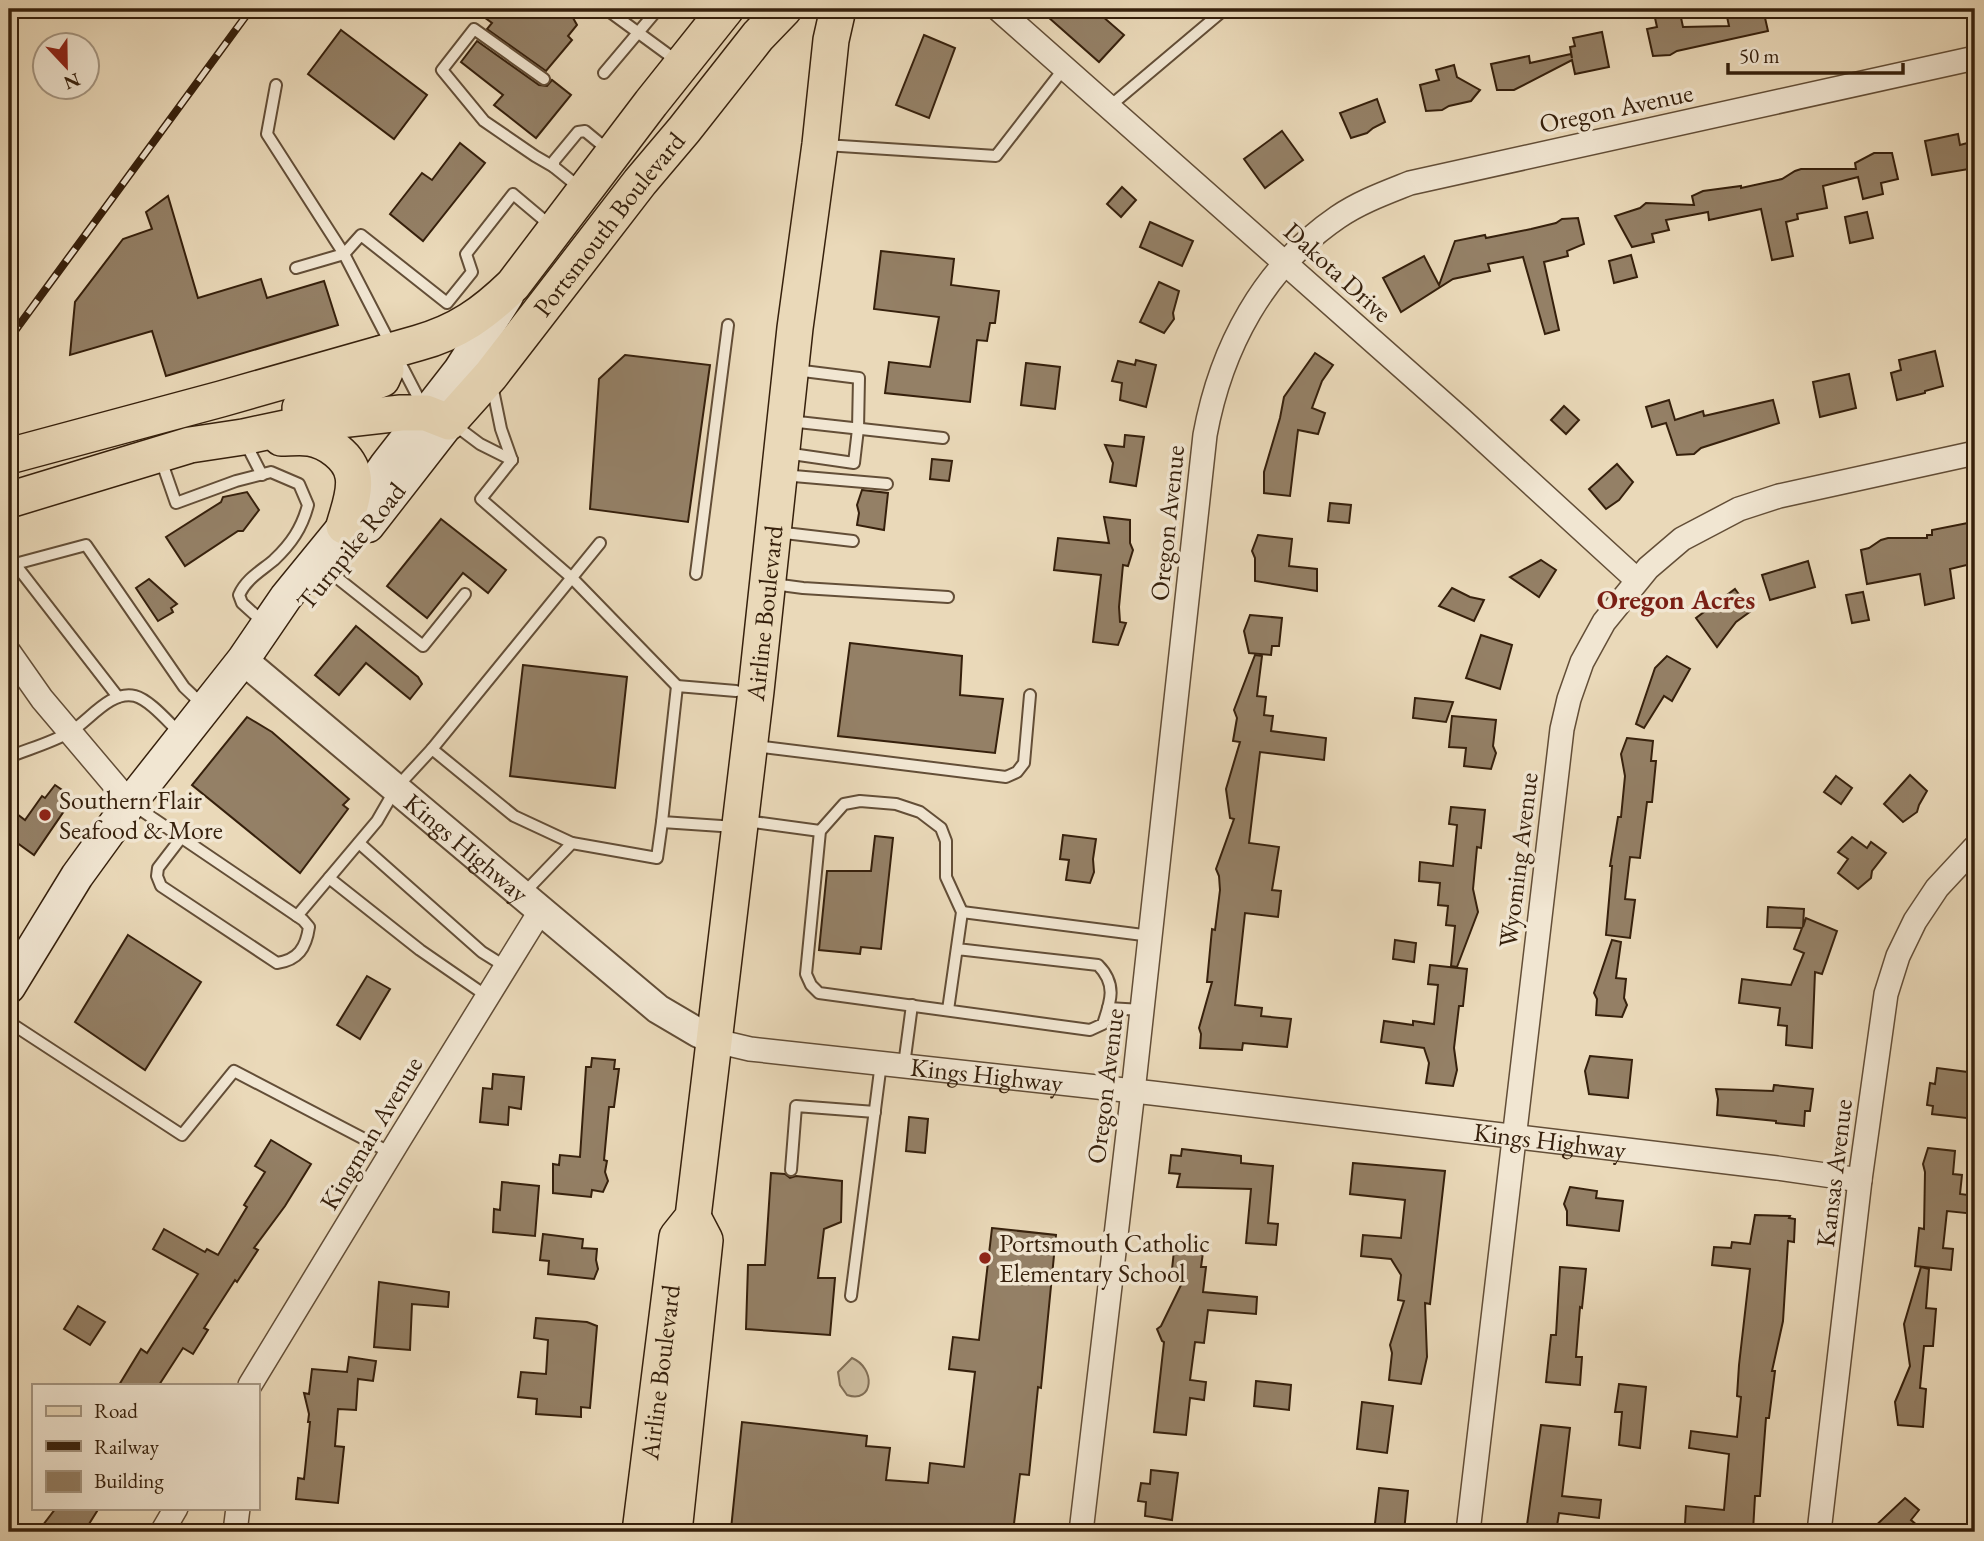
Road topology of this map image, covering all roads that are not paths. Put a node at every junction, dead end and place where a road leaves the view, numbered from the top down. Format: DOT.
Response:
graph roads {
  1 [pos="606,9"];
  2 [pos="658,9"];
  3 [pos="726,9"];
  4 [pos="784,9"];
  5 [pos="838,9"];
  6 [pos="998,9"];
  7 [pos="1225,9"];
  8 [pos="639,33"];
  9 [pos="1975,58"];
  10 [pos="682,65"];
  11 [pos="1065,67"];
  12 [pos="604,73"];
  13 [pos="544,79"];
  14 [pos="276,85"];
  15 [pos="1110,106"];
  16 [pos="820,144"];
  17 [pos="613,154"];
  18 [pos="554,167"];
  19 [pos="584,191"];
  20 [pos="555,230"];
  21 [pos="344,254"];
  22 [pos="1285,262"];
  23 [pos="296,268"];
  24 [pos="513,285"];
  25 [pos="727,325"];
  26 [pos="387,352"];
  27 [pos="792,369"];
  28 [pos="491,375"];
  29 [pos="438,417"];
  30 [pos="858,429"];
  31 [pos="243,437"];
  32 [pos="943,438"];
  33 [pos="174,450"];
  34 [pos="783,450"];
  35 [pos="1975,453"];
  36 [pos="9,456"];
  37 [pos="512,460"];
  38 [pos="262,475"];
  39 [pos="887,484"];
  40 [pos="9,499"];
  41 [pos="344,526"];
  42 [pos="773,532"];
  43 [pos="853,541"];
  44 [pos="600,542"];
  45 [pos="12,565"];
  46 [pos="331,573"];
  47 [pos="696,574"];
  48 [pos="572,578"];
  49 [pos="1637,580"];
  50 [pos="767,583"];
  51 [pos="465,594"];
  52 [pos="948,597"];
  53 [pos="271,629"];
  54 [pos="9,652"];
  55 [pos="243,660"];
  56 [pos="677,687"];
  57 [pos="736,691"];
  58 [pos="1030,695"];
  59 [pos="118,697"];
  60 [pos="205,708"];
  61 [pos="70,732"];
  62 [pos="183,736"];
  63 [pos="748,746"];
  64 [pos="432,749"];
  65 [pos="9,757"];
  66 [pos="396,788"];
  67 [pos="130,803"];
  68 [pos="662,822"];
  69 [pos="739,824"];
  70 [pos="820,831"];
  71 [pos="181,838"];
  72 [pos="572,842"];
  73 [pos="359,843"];
  74 [pos="1975,847"];
  75 [pos="329,878"];
  76 [pos="532,902"];
  77 [pos="962,912"];
  78 [pos="297,916"];
  79 [pos="1151,936"];
  80 [pos="957,949"];
  81 [pos="506,967"];
  82 [pos="9,986"];
  83 [pos="488,997"];
  84 [pos="912,1005"];
  85 [pos="1108,1008"];
  86 [pos="948,1010"];
  87 [pos="1142,1010"];
  88 [pos="9,1022"];
  89 [pos="716,1041"];
  90 [pos="892,1064"];
  91 [pos="1133,1091"];
  92 [pos="875,1112"];
  93 [pos="1513,1136"];
  94 [pos="391,1153"];
  95 [pos="791,1170"];
  96 [pos="1860,1180"];
  97 [pos="851,1296"];
  98 [pos="252,1384"];
  99 [pos="662,1490"];
  100 [pos="175,1510"];
  101 [pos="238,1510"];
  102 [pos="162,1532"];
  103 [pos="235,1532"];
  104 [pos="640,1532"];
  105 [pos="674,1532"];
  106 [pos="1081,1532"];
  107 [pos="1468,1532"];
  108 [pos="1819,1532"];
  1 -- 8 [label="lane"];
  2 -- 8 [label="lane"];
  3 -- 10 [label="main road, Portsmouth Boulevard"];
  4 -- 28 [label="main road, Portsmouth Boulevard"];
  5 -- 16 [label="main road, Airline Boulevard"];
  6 -- 11 [label="street, Dakota Drive"];
  7 -- 15 [label="lane"];
  8 -- 10 [label="lane"];
  8 -- 12 [label="lane"];
  9 -- 22 [label="street, Oregon Avenue"];
  10 -- 17 [label="main road, Portsmouth Boulevard"];
  11 -- 15 [label="street, Dakota Drive"];
  11 -- 16 [label="lane"];
  13 -- 18 [label="lane"];
  14 -- 21 [label="lane"];
  15 -- 22 [label="street, Dakota Drive"];
  16 -- 27 [label="main road, Airline Boulevard"];
  17 -- 18 [label="lane"];
  17 -- 19 [label="main road, Portsmouth Boulevard"];
  18 -- 19 [label="lane"];
  19 -- 20 [label="main road, Portsmouth Boulevard"];
  20 -- 21 [label="lane"];
  20 -- 24 [label="main road, Portsmouth Boulevard"];
  21 -- 23 [label="lane"];
  21 -- 26 [label="lane"];
  22 -- 49 [label="street, Dakota Drive"];
  22 -- 79 [label="street, Oregon Avenue"];
  24 -- 26 [label="main road, Portsmouth Boulevard"];
  24 -- 29 [label="main road, Portsmouth Boulevard"];
  25 -- 47 [label="lane"];
  26 -- 29 [label="lane"];
  26 -- 33 [label="main road"];
  26 -- 36 [label="main road, Portsmouth Boulevard"];
  27 -- 30 [label="lane"];
  27 -- 34 [label="main road, Airline Boulevard"];
  28 -- 29 [label="main road, Portsmouth Boulevard"];
  28 -- 37 [label="lane"];
  29 -- 31 [label="main road"];
  29 -- 37 [label="lane"];
  29 -- 41 [label="main road, Turnpike Road"];
  29 -- 46 [label="main road, Turnpike Road"];
  30 -- 32 [label="lane"];
  30 -- 34 [label="lane"];
  30 -- 34 [label="lane"];
  31 -- 33 [label="main road"];
  31 -- 38 [label="lane"];
  31 -- 41 [label="main road"];
  33 -- 38 [label="lane"];
  33 -- 40 [label="main road"];
  34 -- 39 [label="lane"];
  34 -- 42 [label="main road, Airline Boulevard"];
  35 -- 49 [label="street, Wyoming Avenue"];
  37 -- 48 [label="lane"];
  38 -- 53 [label="lane"];
  41 -- 53 [label="main road, Turnpike Road"];
  42 -- 43 [label="lane"];
  42 -- 50 [label="main road, Airline Boulevard"];
  44 -- 48 [label="lane"];
  45 -- 59 [label="lane"];
  45 -- 60 [label="lane"];
  46 -- 51 [label="lane"];
  46 -- 53 [label="main road, Turnpike Road"];
  48 -- 56 [label="lane"];
  48 -- 64 [label="lane"];
  49 -- 93 [label="street, Wyoming Avenue"];
  50 -- 52 [label="lane"];
  50 -- 63 [label="main road, Airline Boulevard"];
  53 -- 55 [label="main road, Turnpike Road"];
  54 -- 61 [label="street"];
  55 -- 60 [label="main road, Turnpike Road"];
  55 -- 66 [label="street, Kings Highway"];
  56 -- 57 [label="lane"];
  56 -- 68 [label="lane"];
  58 -- 63 [label="lane"];
  59 -- 61 [label="lane"];
  59 -- 62 [label="lane"];
  60 -- 62 [label="main road, Turnpike Road"];
  61 -- 65 [label="lane"];
  61 -- 67 [label="street"];
  62 -- 67 [label="main road, Turnpike Road"];
  63 -- 69 [label="main road, Airline Boulevard"];
  64 -- 66 [label="lane"];
  64 -- 72 [label="lane"];
  66 -- 73 [label="lane"];
  66 -- 76 [label="street, Kings Highway"];
  67 -- 71 [label="lane"];
  67 -- 82 [label="main road, Turnpike Road"];
  68 -- 69 [label="lane"];
  68 -- 72 [label="lane"];
  69 -- 70 [label="lane"];
  69 -- 89 [label="main road, Airline Boulevard"];
  70 -- 77 [label="lane"];
  70 -- 84 [label="lane"];
  71 -- 78 [label="lane"];
  71 -- 78 [label="lane"];
  72 -- 76 [label="lane"];
  73 -- 75 [label="lane"];
  73 -- 81 [label="lane"];
  74 -- 96 [label="street, Kansas Avenue"];
  75 -- 78 [label="lane"];
  75 -- 83 [label="lane"];
  76 -- 81 [label="street, Kingman Avenue"];
  76 -- 89 [label="street, Kings Highway"];
  77 -- 79 [label="lane"];
  77 -- 80 [label="lane"];
  79 -- 87 [label="street, Oregon Avenue"];
  80 -- 85 [label="lane"];
  80 -- 86 [label="lane"];
  81 -- 83 [label="street, Kingman Avenue"];
  83 -- 94 [label="street, Kingman Avenue"];
  84 -- 86 [label="lane"];
  84 -- 90 [label="lane"];
  85 -- 86 [label="lane"];
  85 -- 87 [label="lane"];
  87 -- 91 [label="street, Oregon Avenue"];
  88 -- 94 [label="lane"];
  89 -- 90 [label="street, Kings Highway"];
  89 -- 99 [label="main road, Airline Boulevard"];
  90 -- 91 [label="street, Kings Highway"];
  90 -- 92 [label="lane"];
  91 -- 93 [label="street, Kings Highway"];
  91 -- 106 [label="street, Oregon Avenue"];
  92 -- 95 [label="lane"];
  92 -- 97 [label="lane"];
  93 -- 96 [label="street, Kings Highway"];
  93 -- 107 [label="street, Wyoming Avenue"];
  94 -- 98 [label="street, Kingman Avenue"];
  96 -- 108 [label="street, Kansas Avenue"];
  99 -- 104 [label="main road, Airline Boulevard"];
  99 -- 105 [label="main road, Airline Boulevard"];
  100 -- 102 [label="street"];
  101 -- 103 [label="street"];
}
